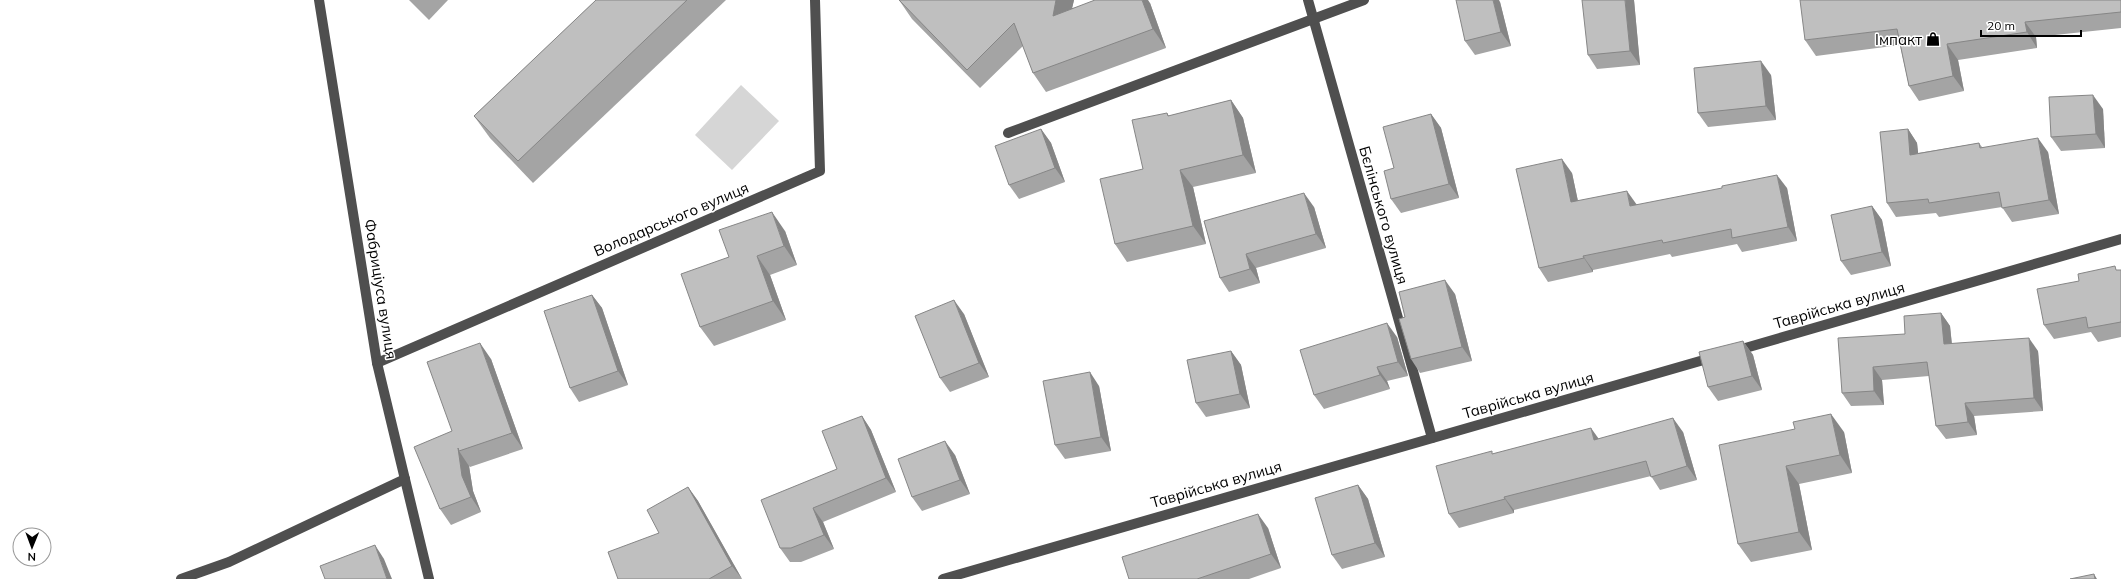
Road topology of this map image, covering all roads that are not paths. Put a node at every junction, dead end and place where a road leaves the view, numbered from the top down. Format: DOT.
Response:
graph roads {
  1 [pos="319,0"];
  2 [pos="815,0"];
  3 [pos="1308,0"];
  4 [pos="1364,0"];
  5 [pos="1313,19"];
  6 [pos="1008,133"];
  7 [pos="2121,239"];
  8 [pos="377,363"];
  9 [pos="1432,438"];
  10 [pos="405,479"];
  11 [pos="181,579"];
  12 [pos="430,579"];
  13 [pos="943,579"];
  1 -- 8 [label="street, Фабриціуса вулиця"];
  2 -- 8 [label="street, Володарського вулиця"];
  3 -- 5 [label="street, Бєлінського вулиця"];
  4 -- 5 [label="street"];
  5 -- 6 [label="street"];
  5 -- 9 [label="street, Бєлінського вулиця"];
  7 -- 9 [label="street, Таврійська вулиця"];
  8 -- 10 [label="street, Фабриціуса вулиця"];
  9 -- 13 [label="street, Таврійська вулиця"];
  10 -- 11 [label="street"];
  10 -- 12 [label="street, Фабриціуса вулиця"];
}
